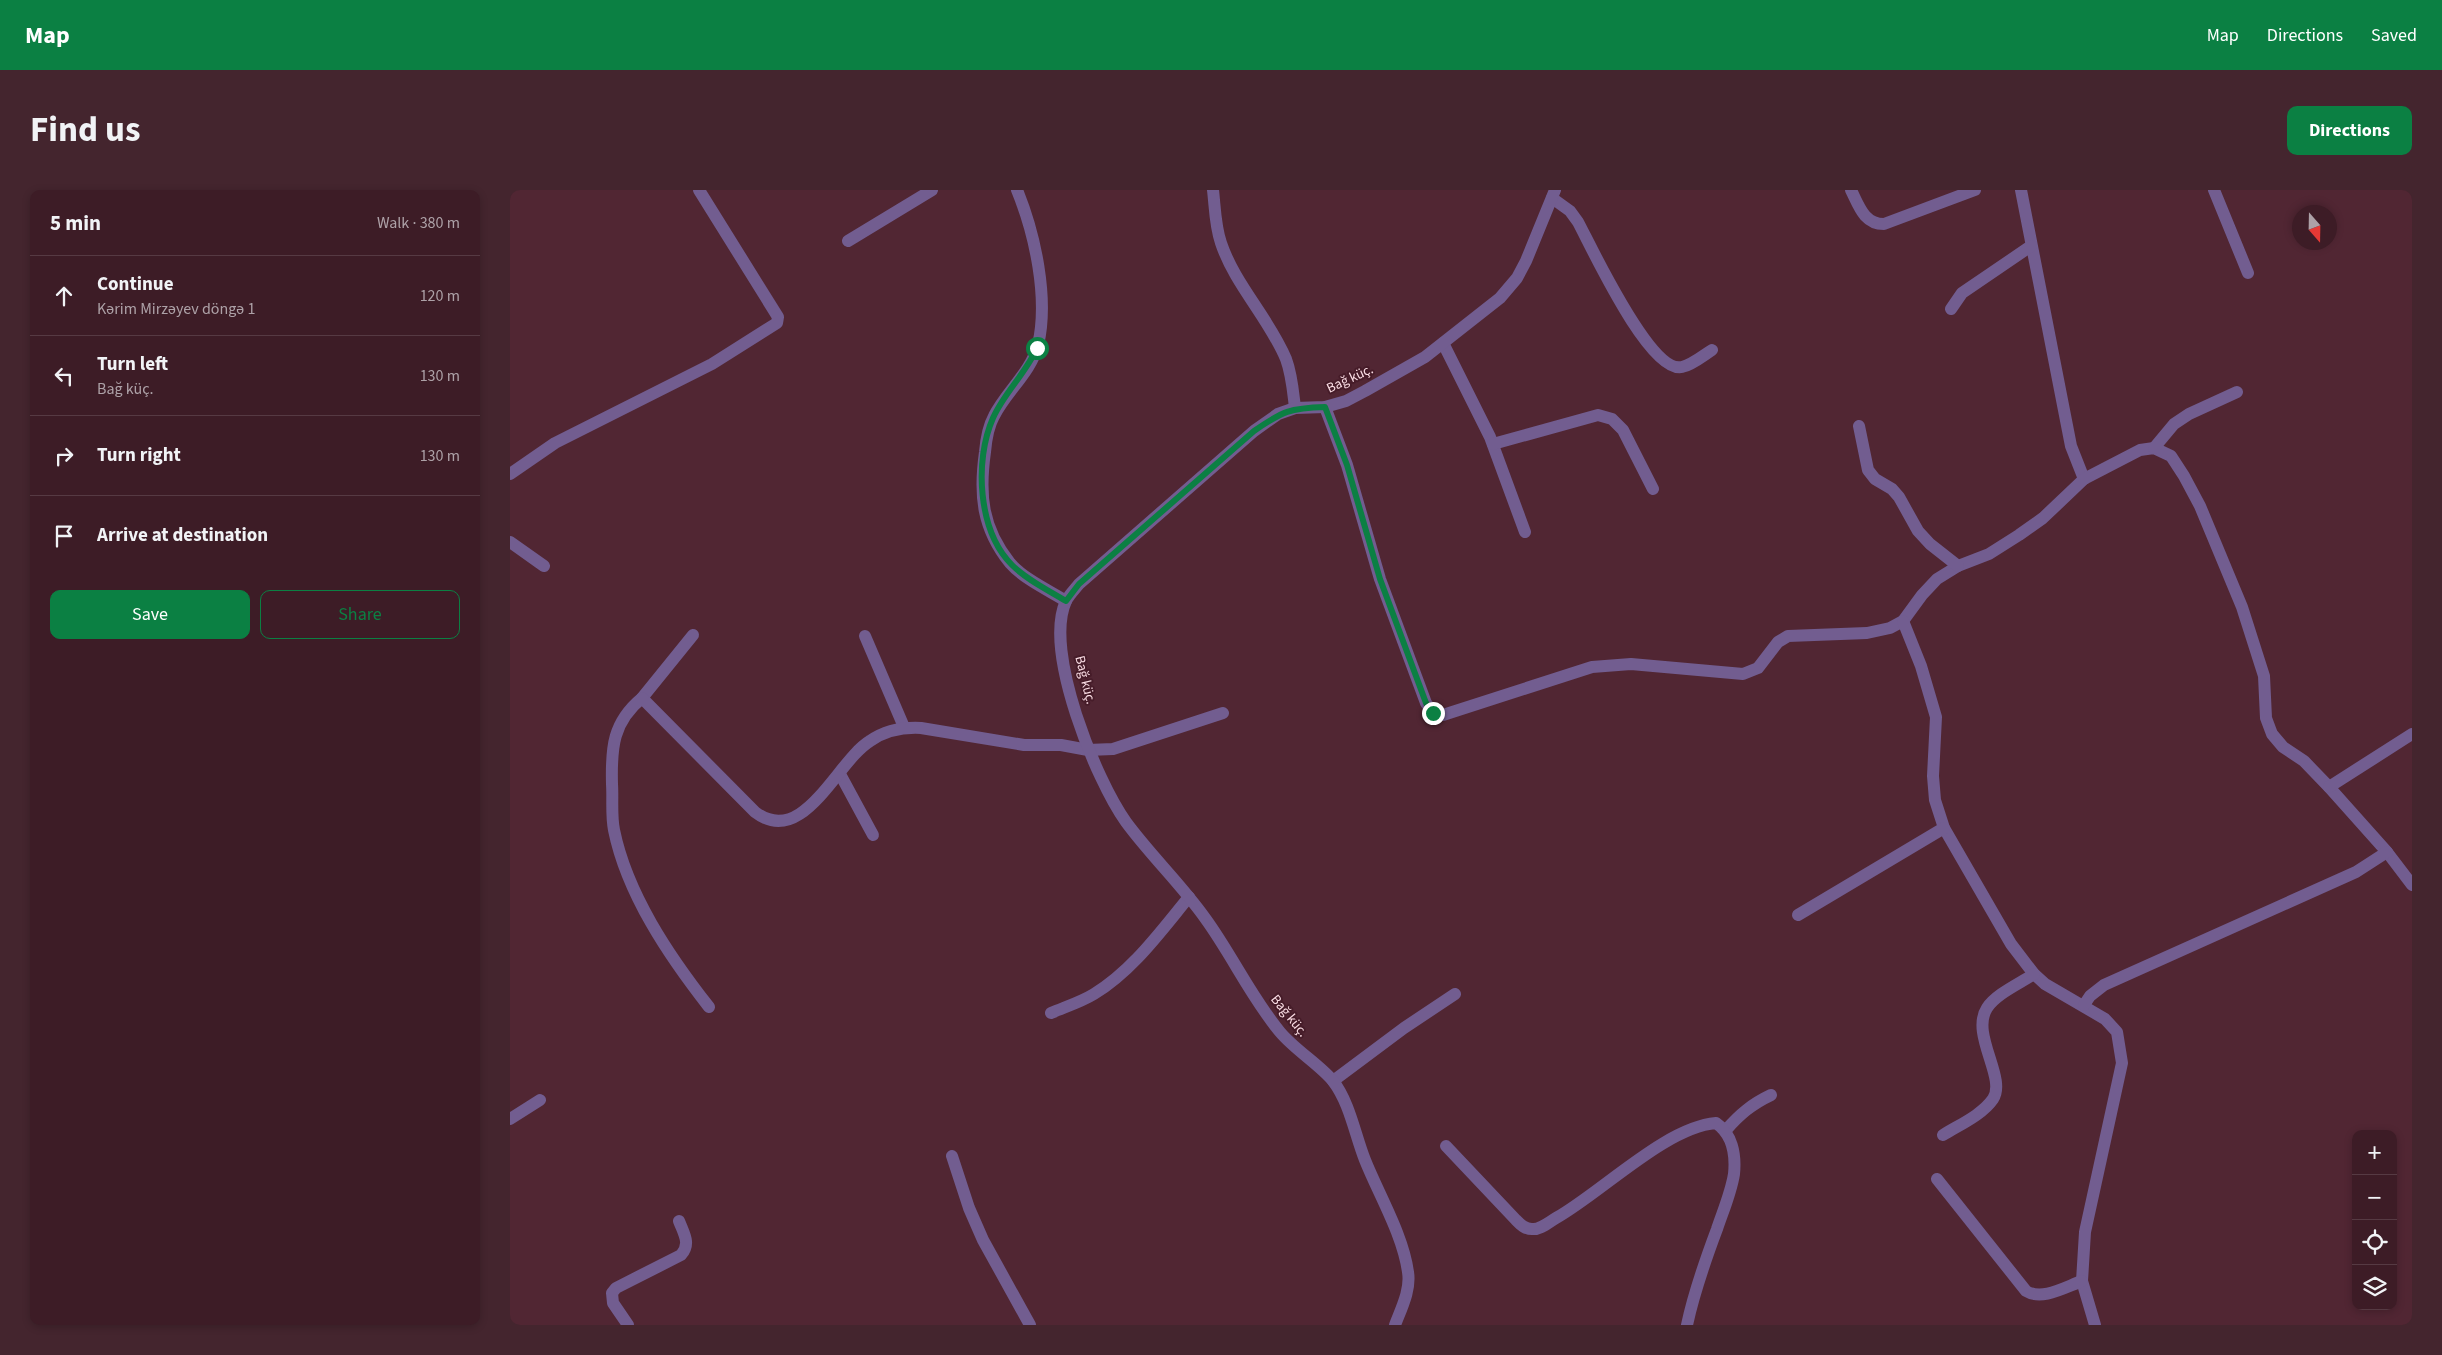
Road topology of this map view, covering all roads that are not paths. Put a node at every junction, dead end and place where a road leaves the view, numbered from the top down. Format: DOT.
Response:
graph roads {
  1 [pos="699,190"];
  2 [pos="932,190"];
  3 [pos="1016,190"];
  4 [pos="1213,190"];
  5 [pos="1852,190"];
  6 [pos="1975,190"];
  7 [pos="2021,190"];
  8 [pos="2214,190"];
  9 [pos="1554,194"];
  10 [pos="848,241"];
  11 [pos="2030,246"];
  12 [pos="2248,273"];
  13 [pos="1951,309"];
  14 [pos="1443,343"];
  15 [pos="1712,350"];
  16 [pos="2237,392"];
  17 [pos="1325,407"];
  18 [pos="1296,408"];
  19 [pos="1859,426"];
  20 [pos="1493,444"];
  21 [pos="2154,448"];
  22 [pos="510,474"];
  23 [pos="2084,478"];
  24 [pos="1653,489"];
  25 [pos="1525,532"];
  26 [pos="510,542"];
  27 [pos="544,566"];
  28 [pos="1958,566"];
  29 [pos="1066,601"];
  30 [pos="1904,621"];
  31 [pos="693,635"];
  32 [pos="865,636"];
  33 [pos="642,698"];
  34 [pos="1223,714"];
  35 [pos="904,727"];
  36 [pos="2412,734"];
  37 [pos="1088,750"];
  38 [pos="840,774"];
  39 [pos="2329,787"];
  40 [pos="1944,828"];
  41 [pos="874,835"];
  42 [pos="2387,852"];
  43 [pos="2412,885"];
  44 [pos="1189,897"];
  45 [pos="1798,915"];
  46 [pos="2034,974"];
  47 [pos="1455,994"];
  48 [pos="2084,1005"];
  49 [pos="709,1007"];
  50 [pos="1051,1013"];
  51 [pos="1333,1081"];
  52 [pos="1771,1095"];
  53 [pos="540,1100"];
  54 [pos="510,1119"];
  55 [pos="1726,1130"];
  56 [pos="1943,1135"];
  57 [pos="1446,1146"];
  58 [pos="952,1156"];
  59 [pos="1936,1179"];
  60 [pos="679,1222"];
  61 [pos="2082,1281"];
  62 [pos="628,1325"];
  63 [pos="1030,1325"];
  64 [pos="1395,1325"];
  65 [pos="1687,1325"];
  66 [pos="2095,1325"];
  1 -- 22 [label="street"];
  2 -- 10 [label="street"];
  3 -- 29 [label="street"];
  4 -- 18 [label="street"];
  5 -- 6 [label="street"];
  7 -- 11 [label="street"];
  8 -- 12 [label="street"];
  9 -- 14 [label="street, Bağ küç."];
  9 -- 15 [label="street"];
  11 -- 13 [label="street"];
  11 -- 23 [label="street"];
  14 -- 17 [label="street, Bağ küç."];
  14 -- 20 [label="street"];
  16 -- 21 [label="street"];
  17 -- 18 [label="street, Bağ küç."];
  17 -- 30 [label="street"];
  18 -- 29 [label="street, Bağ küç."];
  19 -- 28 [label="street"];
  20 -- 24 [label="street"];
  20 -- 25 [label="street"];
  21 -- 23 [label="street"];
  21 -- 39 [label="street"];
  23 -- 28 [label="street"];
  26 -- 27 [label="street"];
  28 -- 30 [label="street"];
  29 -- 37 [label="street, Bağ küç."];
  30 -- 40 [label="street"];
  31 -- 33 [label="street"];
  32 -- 35 [label="street"];
  33 -- 38 [label="street"];
  33 -- 49 [label="street"];
  34 -- 37 [label="street"];
  35 -- 37 [label="street"];
  35 -- 38 [label="street"];
  36 -- 39 [label="street"];
  37 -- 44 [label="street, Bağ küç."];
  38 -- 41 [label="street"];
  39 -- 42 [label="street"];
  40 -- 45 [label="street"];
  40 -- 46 [label="street"];
  42 -- 43 [label="street"];
  42 -- 48 [label="street"];
  44 -- 50 [label="street"];
  44 -- 51 [label="street, Bağ küç."];
  46 -- 48 [label="street"];
  46 -- 56 [label="street"];
  47 -- 51 [label="street"];
  48 -- 61 [label="street"];
  51 -- 64 [label="street, Bağ küç."];
  52 -- 55 [label="street"];
  53 -- 54 [label="street"];
  55 -- 57 [label="street"];
  55 -- 65 [label="street"];
  58 -- 63 [label="street"];
  59 -- 61 [label="street"];
  60 -- 62 [label="street"];
  61 -- 66 [label="street"];
}
